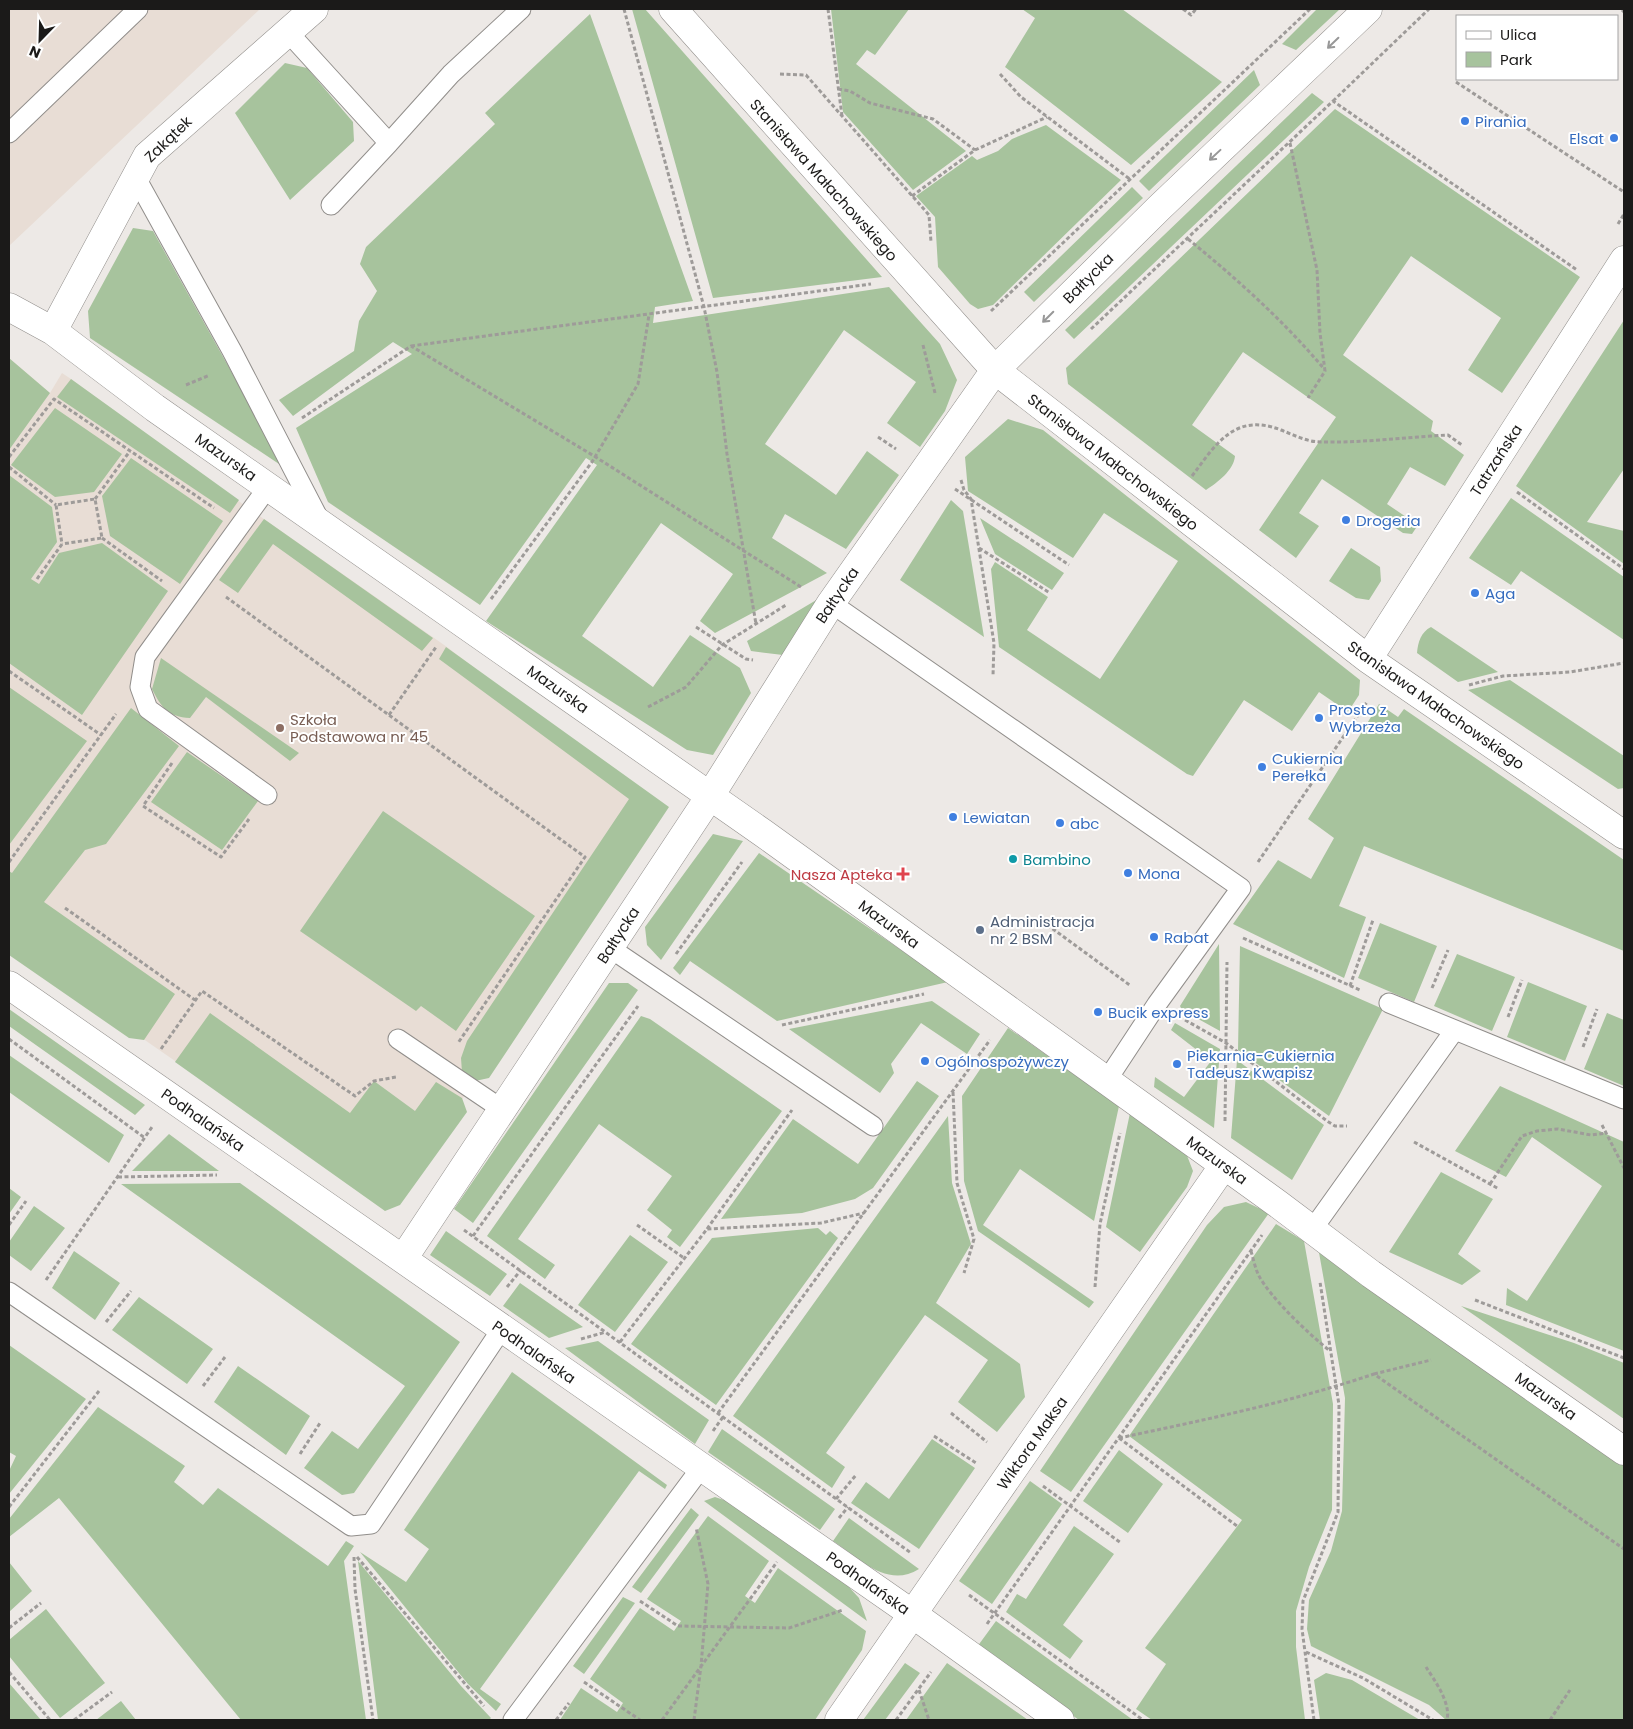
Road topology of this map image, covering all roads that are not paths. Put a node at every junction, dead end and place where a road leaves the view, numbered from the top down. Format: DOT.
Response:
graph roads {
  1 [pos="138,9"];
  2 [pos="314,9"];
  3 [pos="521,9"];
  4 [pos="673,9"];
  5 [pos="1368,9"];
  6 [pos="287,31"];
  7 [pos="9,133"];
  8 [pos="388,144"];
  9 [pos="135,176"];
  10 [pos="331,205"];
  11 [pos="1624,260"];
  12 [pos="9,307"];
  13 [pos="53,331"];
  14 [pos="995,370"];
  15 [pos="268,487"];
  16 [pos="322,525"];
  17 [pos="820,597"];
  18 [pos="1368,659"];
  19 [pos="267,795"];
  20 [pos="710,796"];
  21 [pos="1624,835"];
  22 [pos="610,948"];
  23 [pos="9,985"];
  24 [pos="1389,1003"];
  25 [pos="1454,1031"];
  26 [pos="398,1040"];
  27 [pos="1106,1080"];
  28 [pos="1624,1099"];
  29 [pos="503,1110"];
  30 [pos="873,1126"];
  31 [pos="1224,1166"];
  32 [pos="1312,1230"];
  33 [pos="403,1259"];
  34 [pos="9,1292"];
  35 [pos="501,1330"];
  36 [pos="1624,1450"];
  37 [pos="701,1468"];
  38 [pos="914,1615"];
  39 [pos="513,1720"];
  40 [pos="839,1720"];
  41 [pos="1060,1720"];
  1 -- 7 [label="lane"];
  2 -- 6 [label="street, Zakątek"];
  3 -- 8 [label="lane"];
  4 -- 14 [label="street, Stanisława Małachowskiego"];
  5 -- 14 [label="street, Bałtycka, one-way"];
  6 -- 8 [label="lane"];
  6 -- 9 [label="street, Zakątek"];
  8 -- 10 [label="lane"];
  9 -- 13 [label="street, Zakątek"];
  9 -- 16 [label="lane"];
  11 -- 18 [label="street, Tatrzańska"];
  12 -- 13 [label="street, Mazurska"];
  13 -- 15 [label="street, Mazurska"];
  14 -- 17 [label="street, Bałtycka"];
  14 -- 18 [label="street, Stanisława Małachowskiego"];
  15 -- 16 [label="street, Mazurska"];
  15 -- 19 [label="lane"];
  16 -- 20 [label="street, Mazurska"];
  17 -- 20 [label="street, Bałtycka"];
  17 -- 27 [label="lane"];
  18 -- 21 [label="street, Stanisława Małachowskiego"];
  20 -- 22 [label="street, Bałtycka"];
  20 -- 27 [label="street, Mazurska"];
  22 -- 29 [label="street, Bałtycka"];
  22 -- 30 [label="lane"];
  23 -- 33 [label="street, Podhalańska"];
  24 -- 25 [label="lane"];
  25 -- 28 [label="lane"];
  25 -- 32 [label="lane"];
  26 -- 29 [label="lane"];
  27 -- 31 [label="street, Mazurska"];
  29 -- 33 [label="street, Bałtycka"];
  31 -- 32 [label="street, Mazurska"];
  31 -- 38 [label="street, Wiktora Maksa"];
  32 -- 36 [label="street, Mazurska"];
  33 -- 35 [label="street, Podhalańska"];
  34 -- 35 [label="lane"];
  35 -- 37 [label="street, Podhalańska"];
  37 -- 38 [label="street, Podhalańska"];
  37 -- 39 [label="lane"];
  38 -- 40 [label="street, Wiktora Maksa"];
  38 -- 41 [label="street, Podhalańska"];
}
